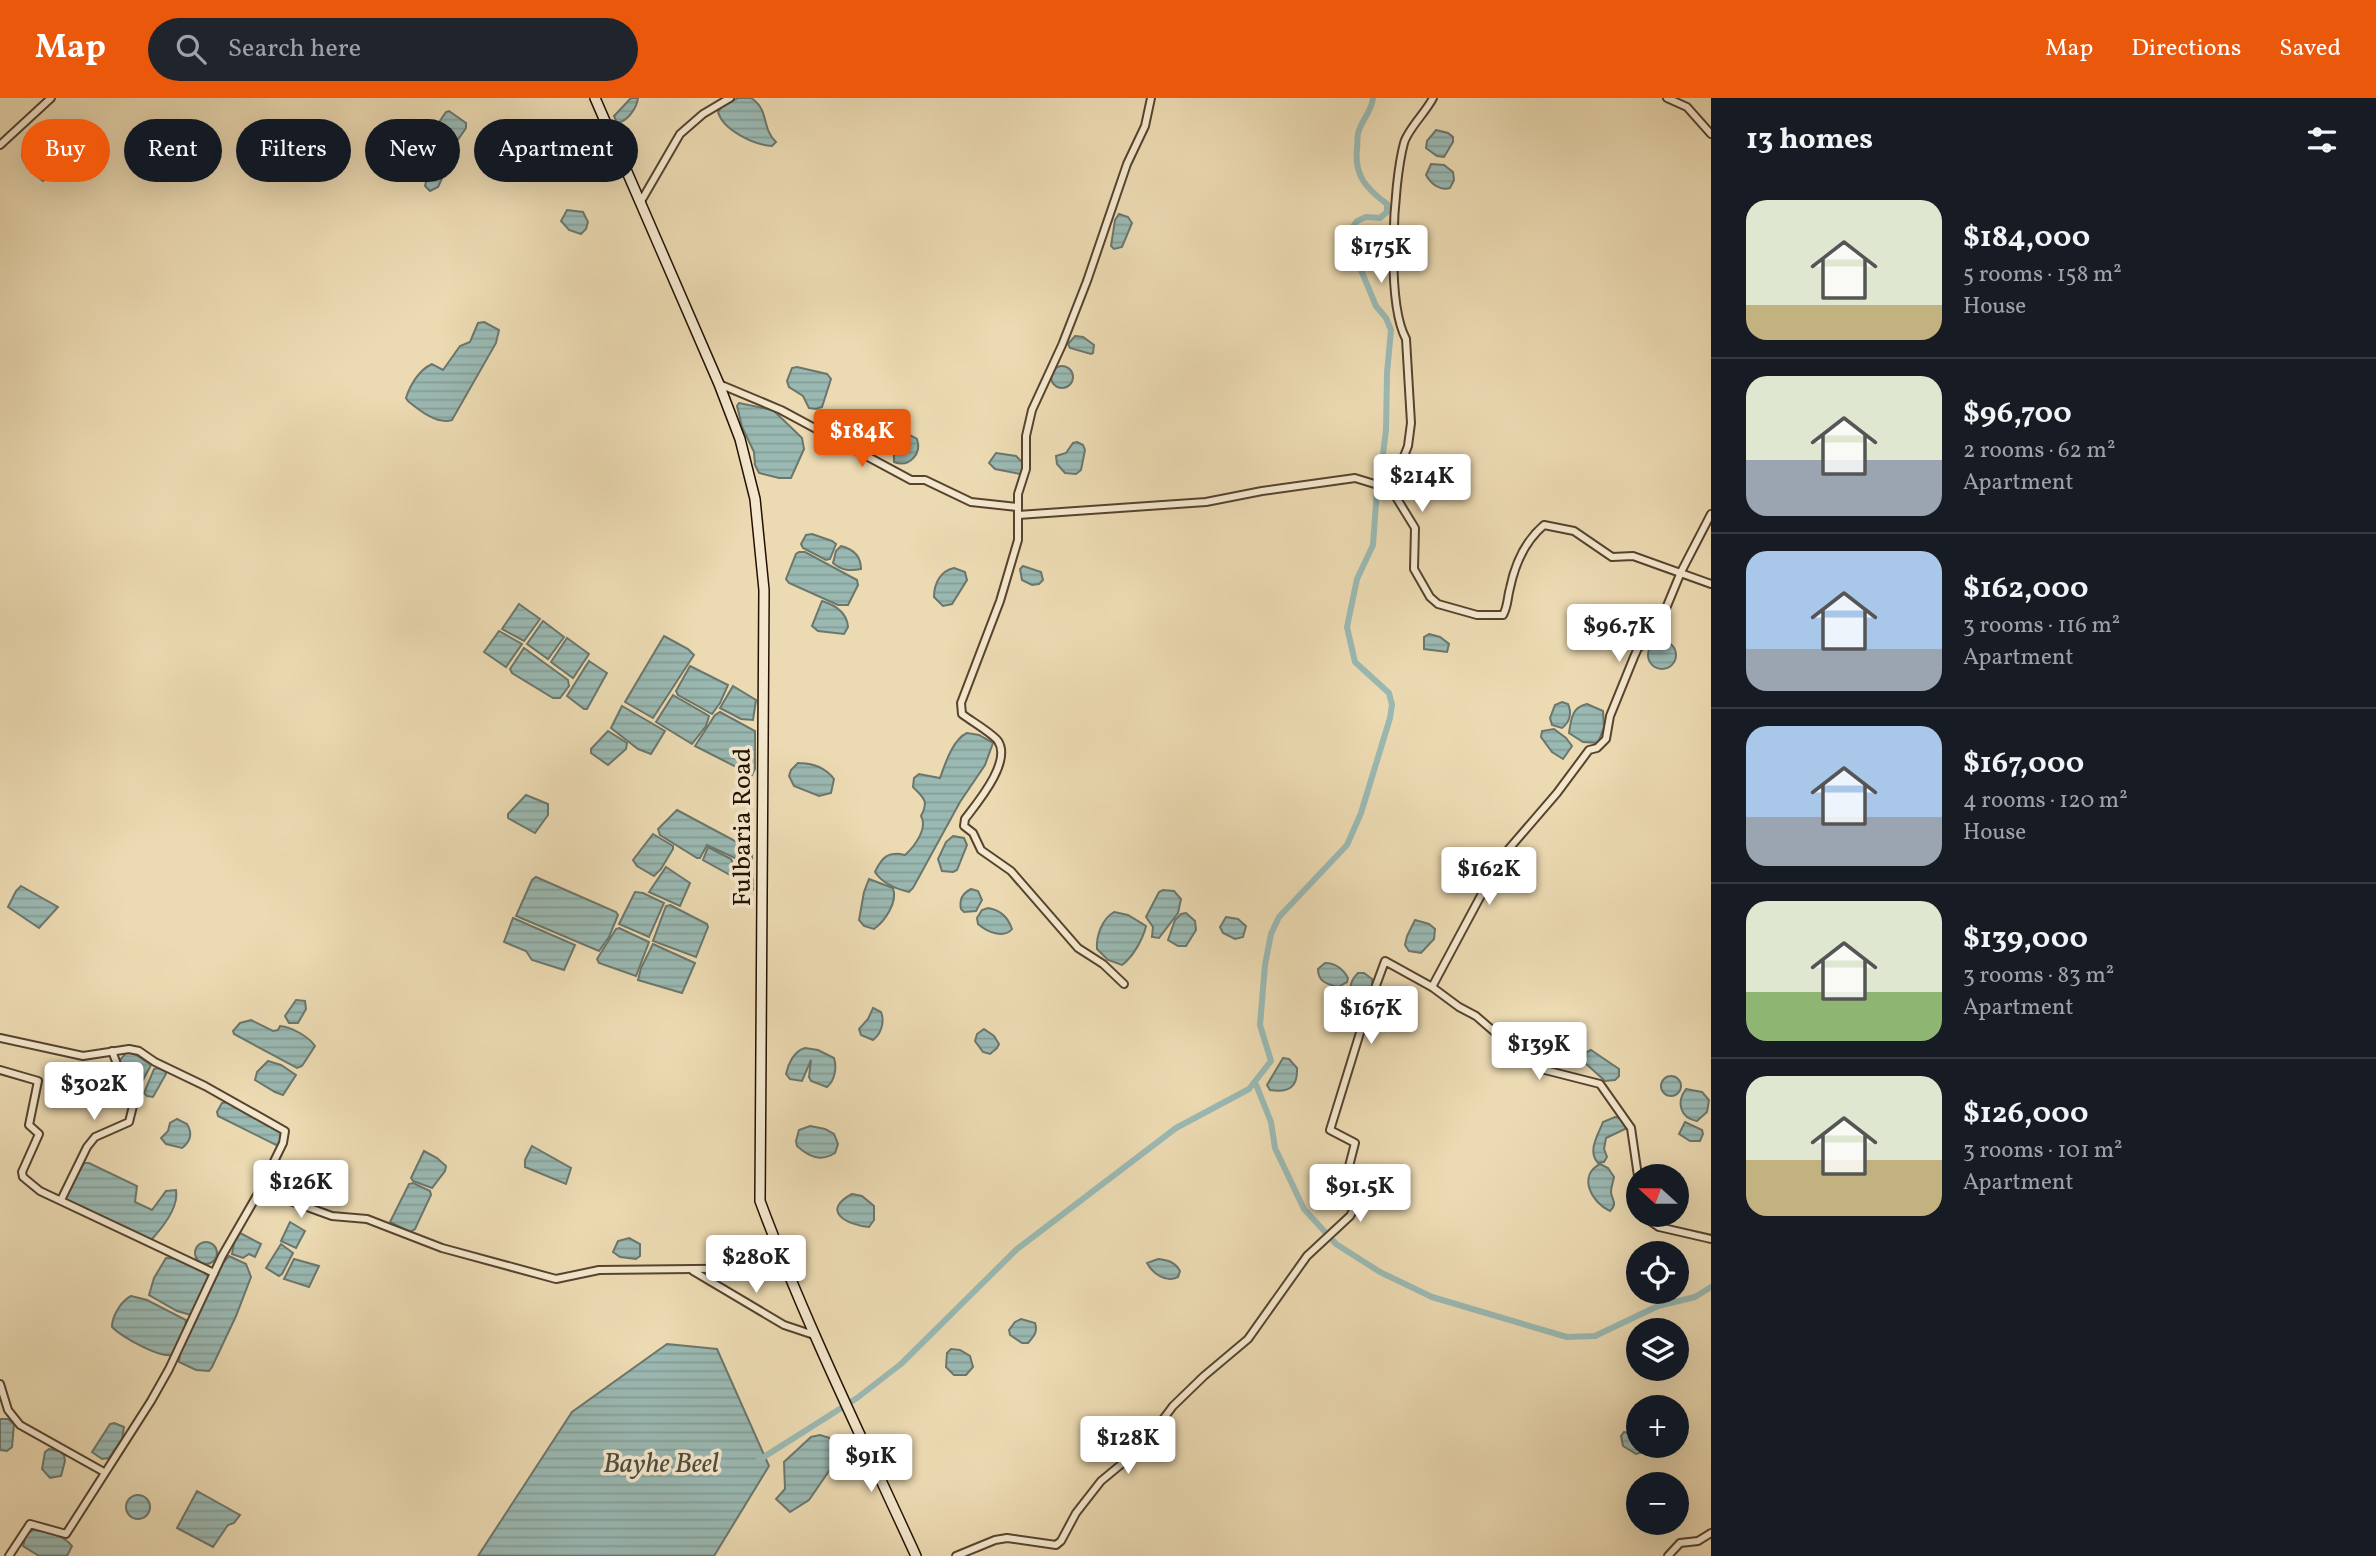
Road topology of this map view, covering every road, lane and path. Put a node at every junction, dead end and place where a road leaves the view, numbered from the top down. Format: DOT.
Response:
graph roads {
  1 [pos="51,98"];
  2 [pos="595,98"];
  3 [pos="730,98"];
  4 [pos="1151,98"];
  5 [pos="1433,98"];
  6 [pos="1667,98"];
  7 [pos="1711,134"];
  8 [pos="0,145"];
  9 [pos="640,203"];
  10 [pos="719,384"];
  11 [pos="1391,489"];
  12 [pos="1017,511"];
  13 [pos="1711,514"];
  14 [pos="1681,572"];
  15 [pos="1711,584"];
  16 [pos="1124,984"];
  17 [pos="1432,987"];
  18 [pos="0,1038"];
  19 [pos="112,1051"];
  20 [pos="0,1070"];
  21 [pos="1637,1164"];
  22 [pos="260,1190"];
  23 [pos="61,1200"];
  24 [pos="1659,1227"];
  25 [pos="1711,1239"];
  26 [pos="785,1268"];
  27 [pos="691,1270"];
  28 [pos="214,1273"];
  29 [pos="814,1335"];
  30 [pos="0,1384"];
  31 [pos="104,1472"];
  32 [pos="1711,1533"];
  33 [pos="9,1556"];
  34 [pos="916,1556"];
  35 [pos="956,1556"];
  36 [pos="1668,1556"];
  1 -- 8 [label="street"];
  2 -- 9 [label="main road, Fulbaria Road"];
  3 -- 9 [label="street"];
  4 -- 12 [label="street"];
  5 -- 11 [label="street"];
  6 -- 7 [label="street"];
  9 -- 10 [label="main road, Fulbaria Road"];
  10 -- 12 [label="street"];
  10 -- 26 [label="main road, Fulbaria Road"];
  11 -- 12 [label="street"];
  11 -- 14 [label="street"];
  12 -- 16 [label="street"];
  13 -- 14 [label="street"];
  14 -- 15 [label="street"];
  14 -- 17 [label="street"];
  17 -- 21 [label="street"];
  17 -- 35 [label="street"];
  18 -- 19 [label="street"];
  19 -- 22 [label="street"];
  19 -- 23 [label="street"];
  20 -- 23 [label="street"];
  22 -- 27 [label="street"];
  22 -- 28 [label="street"];
  23 -- 28 [label="street"];
  24 -- 25 [label="street"];
  26 -- 27 [label="street"];
  26 -- 29 [label="main road, Fulbaria Road"];
  27 -- 29 [label="street"];
  28 -- 31 [label="street"];
  29 -- 34 [label="main road, Fulbaria Road"];
  30 -- 31 [label="street"];
  31 -- 33 [label="street"];
  32 -- 36 [label="street"];
}
